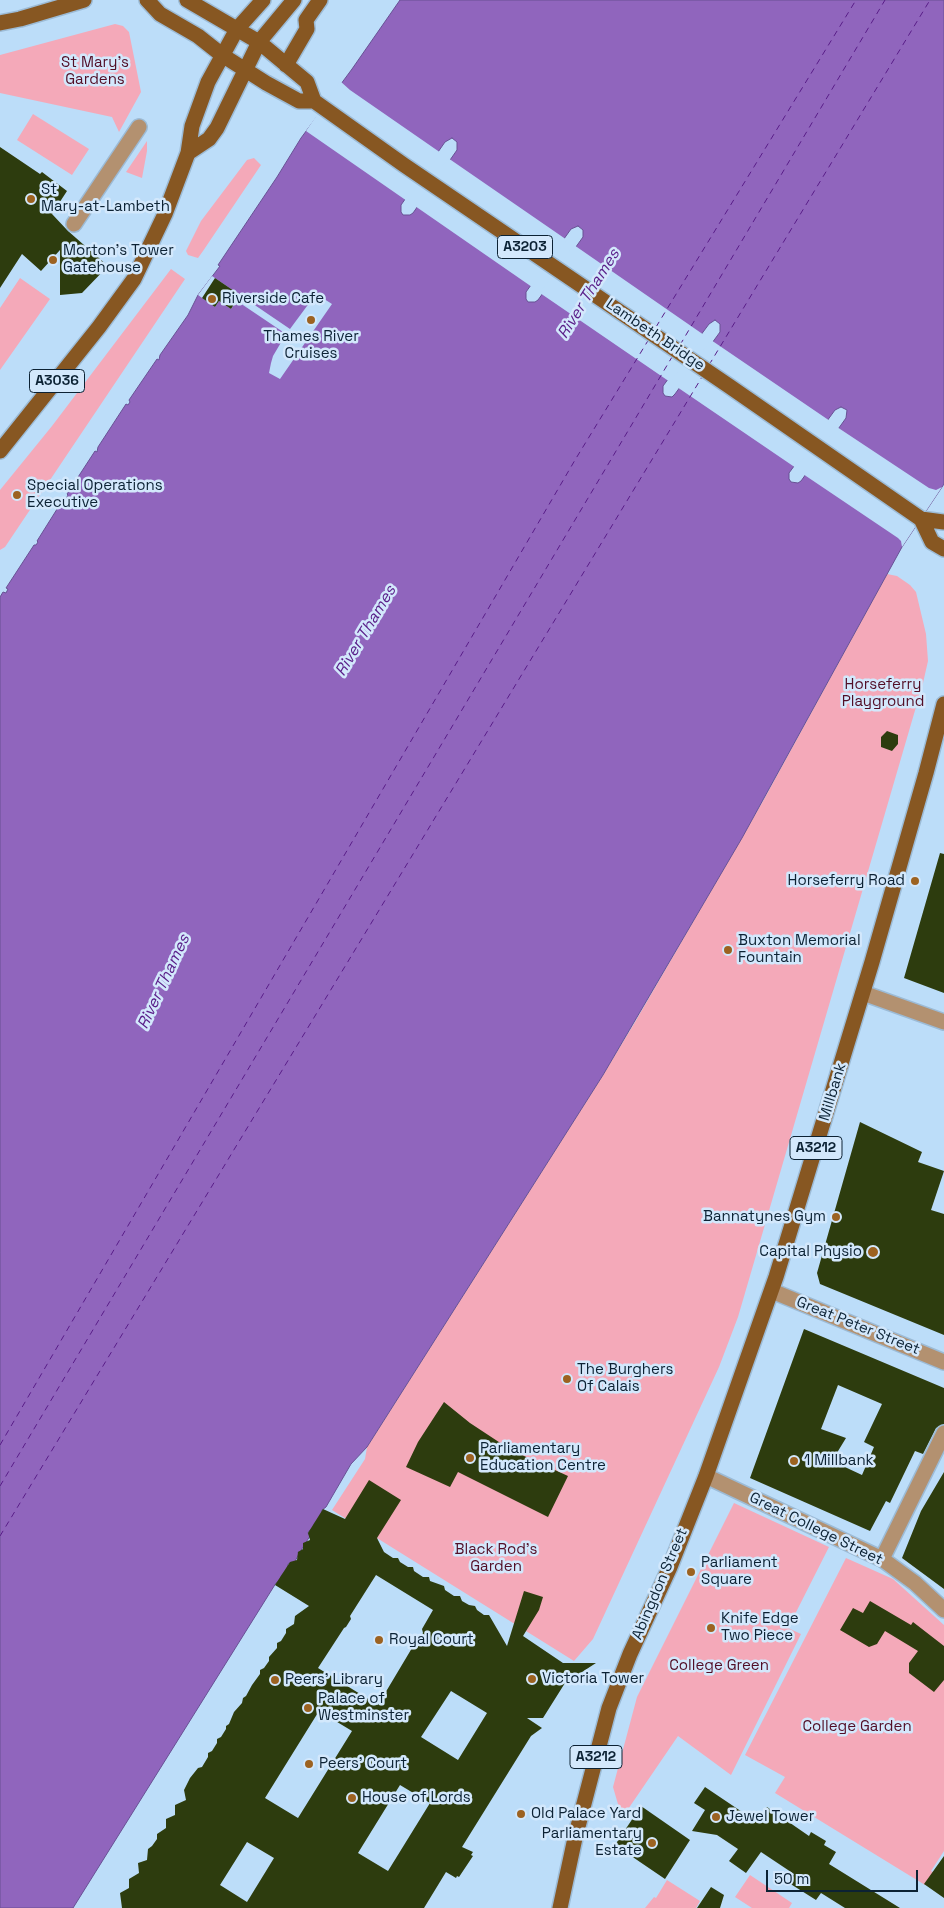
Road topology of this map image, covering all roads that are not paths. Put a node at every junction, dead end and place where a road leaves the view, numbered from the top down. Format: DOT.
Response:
graph roads {
  1 [pos="84,0"];
  2 [pos="147,0"];
  3 [pos="187,0"];
  4 [pos="263,0"];
  5 [pos="294,0"];
  6 [pos="320,0"];
  7 [pos="0,23"];
  8 [pos="237,29"];
  9 [pos="259,42"];
  10 [pos="222,55"];
  11 [pos="286,65"];
  12 [pos="246,70"];
  13 [pos="318,104"];
  14 [pos="139,127"];
  15 [pos="188,154"];
  16 [pos="74,224"];
  17 [pos="0,451"];
  18 [pos="921,519"];
  19 [pos="944,522"];
  20 [pos="944,549"];
  21 [pos="944,704"];
  22 [pos="863,993"];
  23 [pos="944,1022"];
  24 [pos="772,1291"];
  25 [pos="944,1362"];
  26 [pos="944,1433"];
  27 [pos="706,1476"];
  28 [pos="882,1559"];
  29 [pos="944,1610"];
  30 [pos="560,1908"];
  1 -- 7 [label="main road"];
  2 -- 10 [label="main road, Lambeth Bridge"];
  3 -- 8 [label="main road, A3203"];
  4 -- 8 [label="main road, A3036"];
  5 -- 9 [label="main road"];
  6 -- 11 [label="main road"];
  8 -- 9 [label="main road, A3203"];
  8 -- 10 [label="main road, A3036"];
  9 -- 11 [label="main road, Lambeth Bridge / A3203"];
  9 -- 12 [label="main road"];
  10 -- 12 [label="main road, Lambeth Bridge"];
  10 -- 15 [label="main road, A3036"];
  11 -- 13 [label="main road, Lambeth Bridge / A3203"];
  12 -- 13 [label="main road, Lambeth Bridge"];
  12 -- 15 [label="main road"];
  13 -- 18 [label="main road, Lambeth Bridge / A3203"];
  14 -- 16 [label="street"];
  15 -- 17 [label="main road, A3036"];
  18 -- 19 [label="main road, Lambeth Bridge / A3203"];
  18 -- 20 [label="main road, Lambeth Bridge / A3203"];
  21 -- 22 [label="main road, Millbank / A3212"];
  22 -- 23 [label="street"];
  22 -- 24 [label="main road, Millbank / A3212"];
  24 -- 25 [label="street, Great Peter Street"];
  24 -- 27 [label="main road, Millbank / A3212"];
  26 -- 28 [label="street"];
  27 -- 28 [label="street, Great College Street"];
  27 -- 30 [label="main road, Abingdon Street / A3212"];
  28 -- 29 [label="street, Great College Street"];
}
